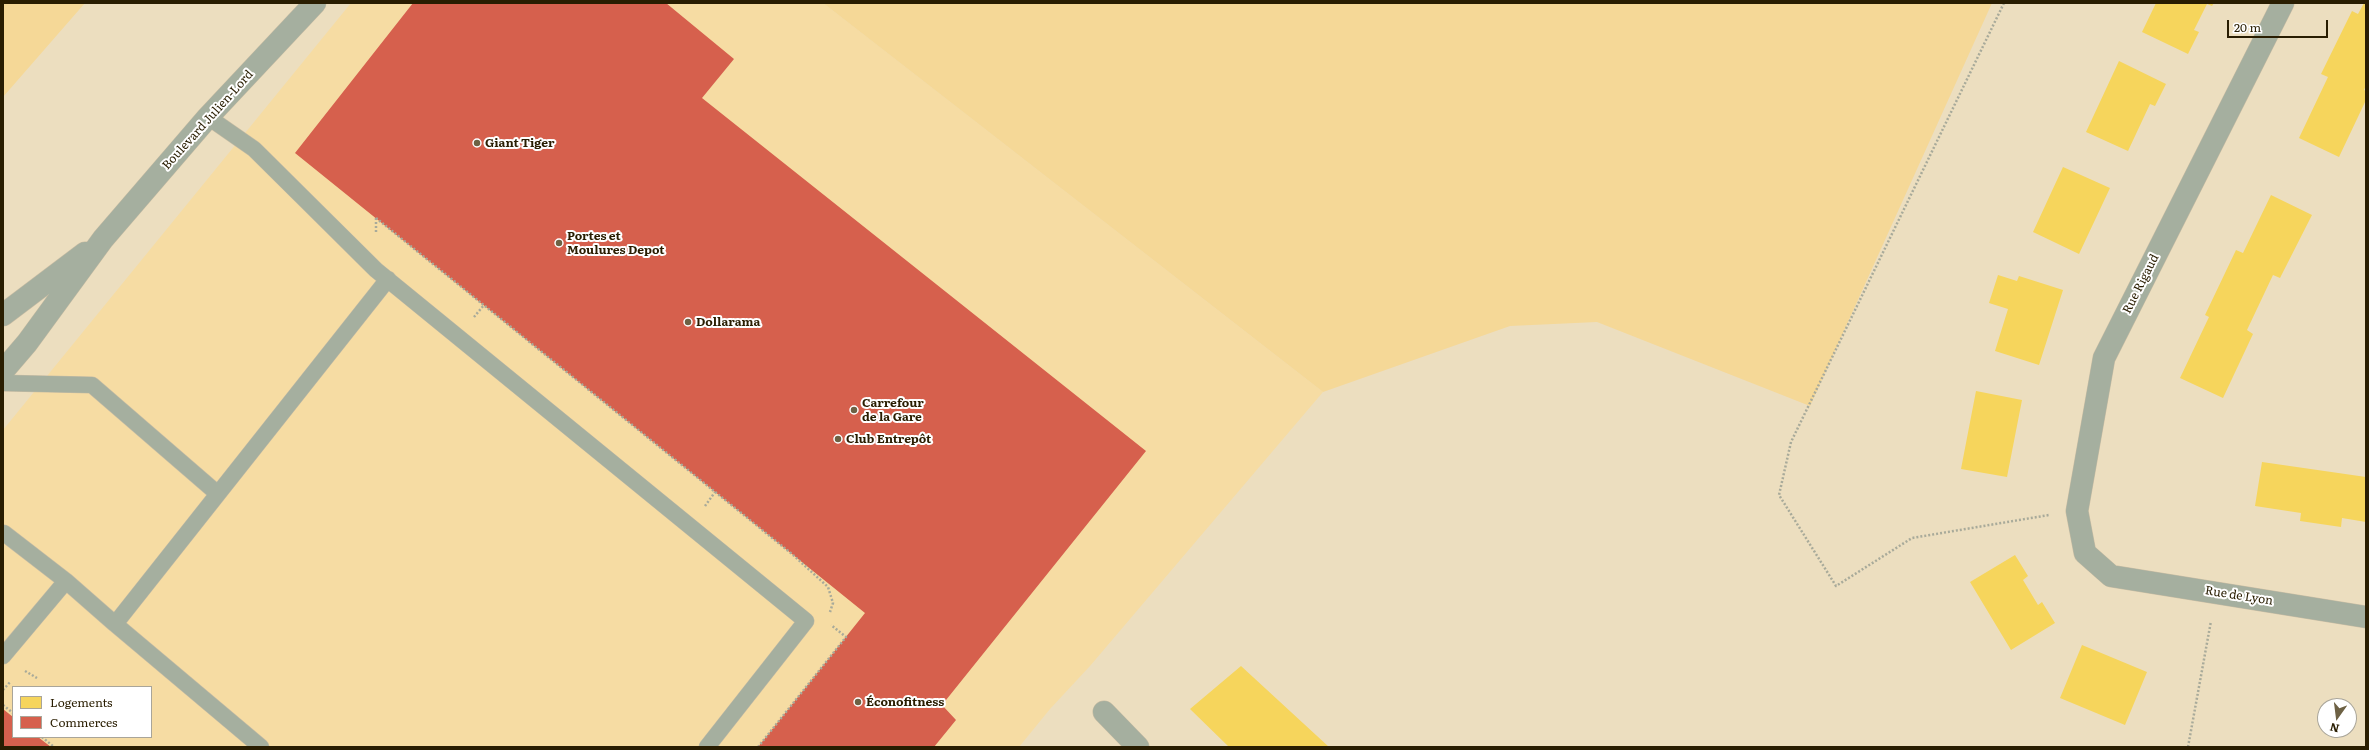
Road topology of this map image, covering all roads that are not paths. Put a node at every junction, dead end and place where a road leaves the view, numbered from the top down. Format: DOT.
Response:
graph roads {
  1 [pos="315,3"];
  2 [pos="2283,3"];
  3 [pos="208,117"];
  4 [pos="104,239"];
  5 [pos="388,279"];
  6 [pos="3,315"];
  7 [pos="3,371"];
  8 [pos="3,383"];
  9 [pos="218,494"];
  10 [pos="4,533"];
  11 [pos="2111,576"];
  12 [pos="66,581"];
  13 [pos="2366,617"];
  14 [pos="115,624"];
  15 [pos="3,656"];
  16 [pos="1104,712"];
  17 [pos="255,745"];
  18 [pos="707,747"];
  19 [pos="1138,747"];
  1 -- 3 [label="street, Boulevard Julien-Lord"];
  2 -- 11 [label="street, Rue Rigaud"];
  3 -- 4 [label="street, Boulevard Julien-Lord"];
  3 -- 5 [label="lane"];
  4 -- 6 [label="street, Boulevard Julien-Lord"];
  4 -- 7 [label="street, Boulevard Julien-Lord"];
  5 -- 9 [label="lane"];
  5 -- 18 [label="lane"];
  8 -- 9 [label="lane"];
  9 -- 14 [label="lane"];
  10 -- 12 [label="lane"];
  11 -- 13 [label="street, Rue de Lyon"];
  12 -- 14 [label="lane"];
  12 -- 15 [label="lane"];
  14 -- 17 [label="lane"];
  16 -- 19 [label="street"];
}
